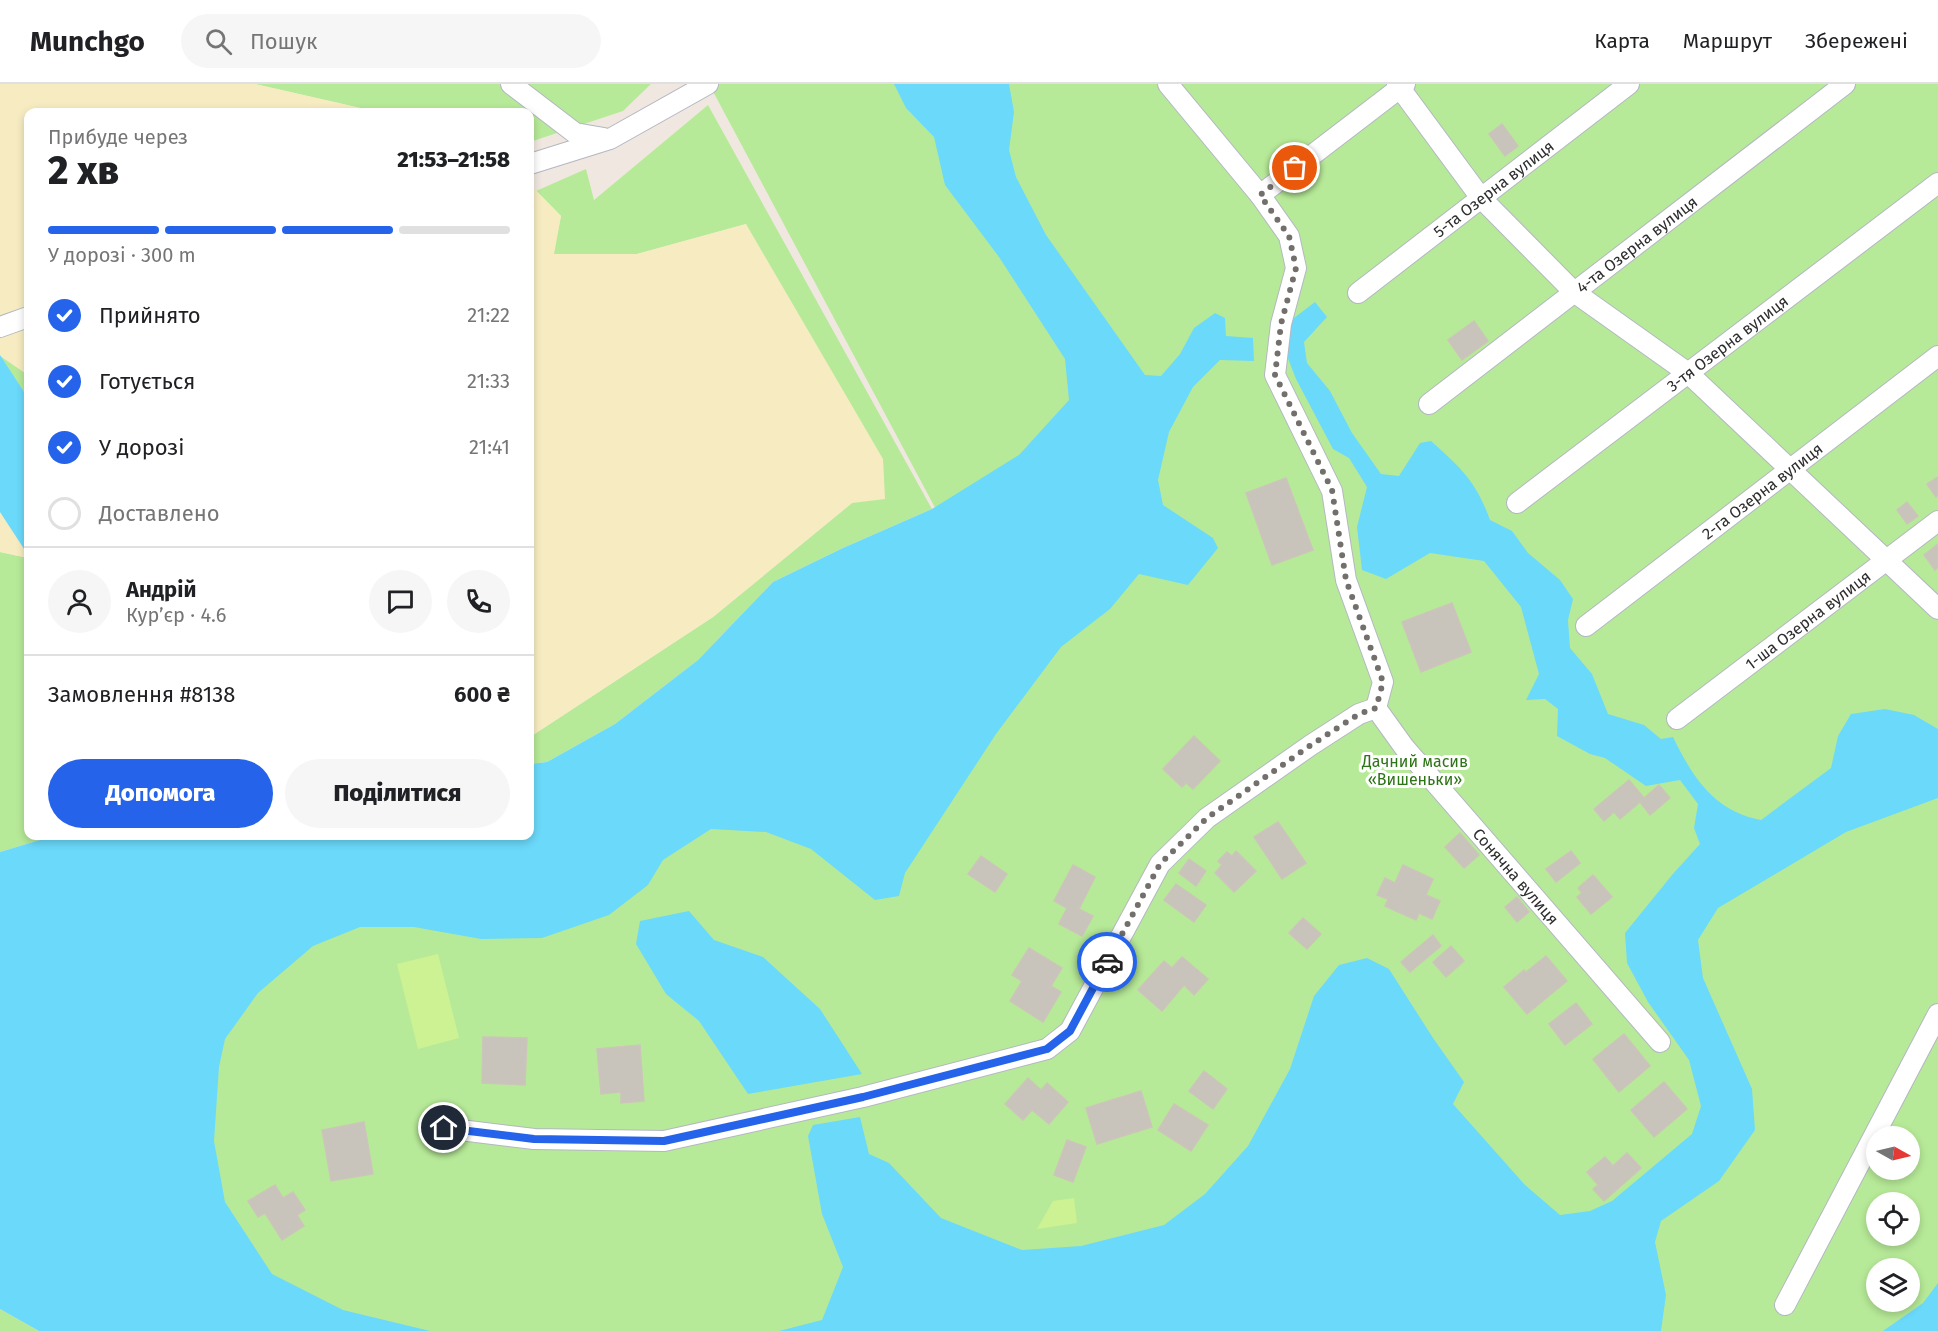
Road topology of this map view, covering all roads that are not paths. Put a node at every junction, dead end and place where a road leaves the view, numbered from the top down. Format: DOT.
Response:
graph roads {
  1 [pos="511,84"];
  2 [pos="707,84"];
  3 [pos="1168,84"];
  4 [pos="1629,84"];
  5 [pos="1845,84"];
  6 [pos="1400,85"];
  7 [pos="610,139"];
  8 [pos="534,163"];
  9 [pos="1938,183"];
  10 [pos="1260,195"];
  11 [pos="1481,198"];
  12 [pos="1574,292"];
  13 [pos="1358,293"];
  14 [pos="1938,356"];
  15 [pos="1688,373"];
  16 [pos="1429,404"];
  17 [pos="1789,470"];
  18 [pos="1517,503"];
  19 [pos="1938,521"];
  20 [pos="1886,561"];
  21 [pos="1938,609"];
  22 [pos="1586,626"];
  23 [pos="1376,708"];
  24 [pos="1677,719"];
  25 [pos="1938,1014"];
  26 [pos="1660,1042"];
  27 [pos="444,1128"];
  28 [pos="1785,1305"];
  1 -- 7 [label="street"];
  2 -- 7 [label="street"];
  3 -- 10 [label="street"];
  4 -- 11 [label="street, 5-та Озерна вулиця"];
  5 -- 12 [label="street, 4-та Озерна вулиця"];
  6 -- 10 [label="street"];
  6 -- 11 [label="street"];
  7 -- 8 [label="street"];
  9 -- 15 [label="street, 3-тя Озерна вулиця"];
  10 -- 23 [label="street"];
  11 -- 12 [label="street"];
  11 -- 13 [label="street, 5-та Озерна вулиця"];
  12 -- 15 [label="street"];
  12 -- 16 [label="street, 4-та Озерна вулиця"];
  14 -- 17 [label="street, 2-га Озерна вулиця"];
  15 -- 17 [label="street"];
  15 -- 18 [label="street, 3-тя Озерна вулиця"];
  17 -- 20 [label="street"];
  17 -- 22 [label="street, 2-га Озерна вулиця"];
  19 -- 20 [label="street, 1-ша Озерна вулиця"];
  20 -- 21 [label="street"];
  20 -- 24 [label="street, 1-ша Озерна вулиця"];
  23 -- 26 [label="street, Сонячна вулиця"];
  23 -- 27 [label="street"];
  25 -- 28 [label="street"];
}
